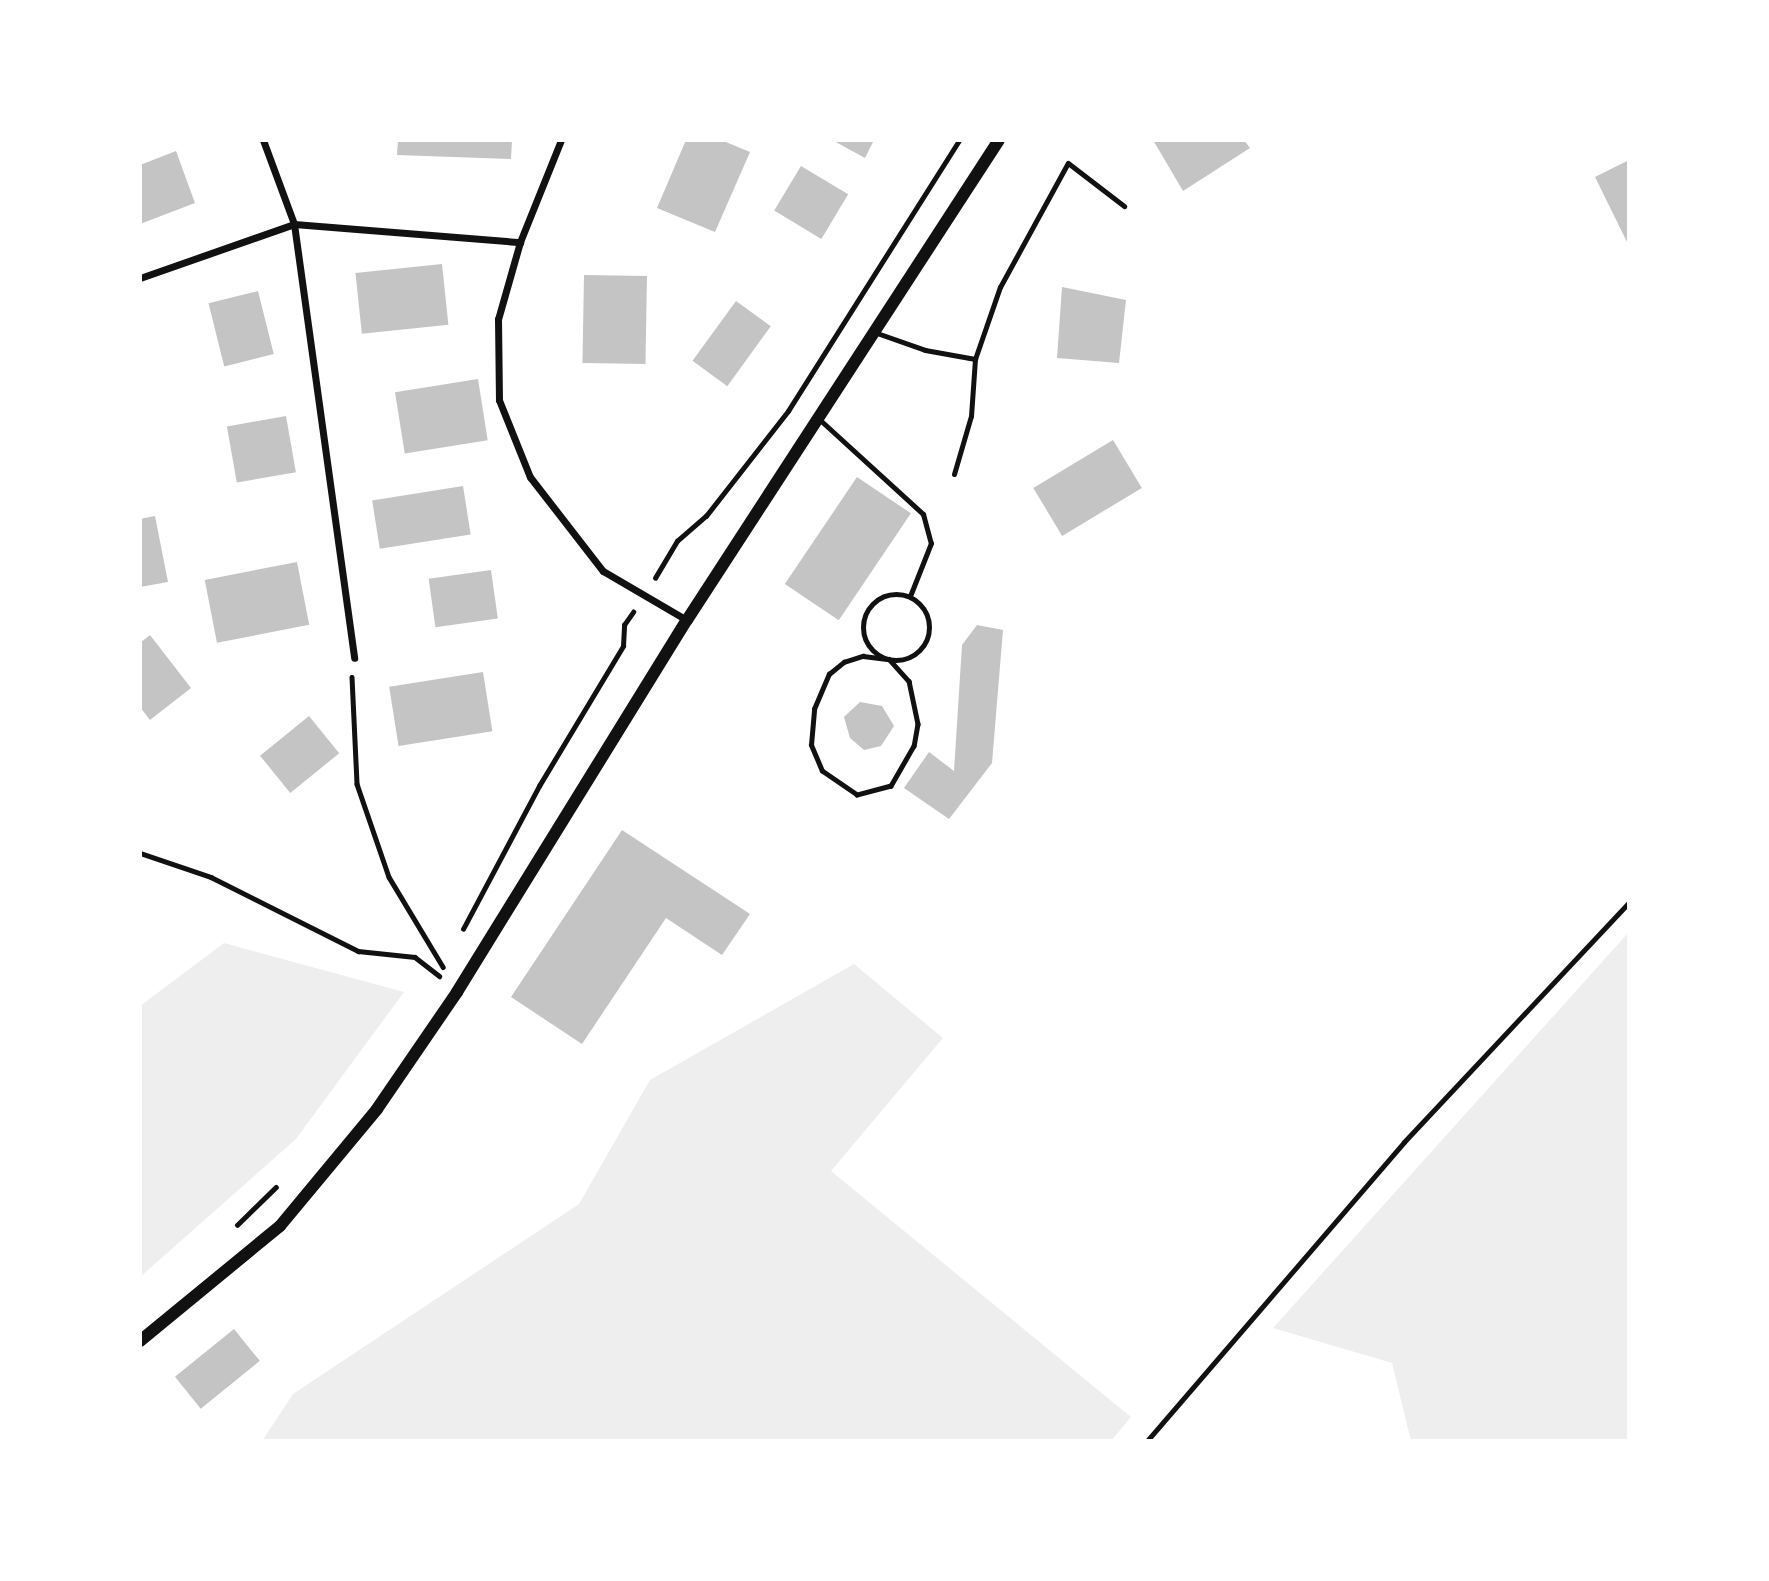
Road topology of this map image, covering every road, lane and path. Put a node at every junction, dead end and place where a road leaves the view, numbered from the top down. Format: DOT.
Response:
graph roads {
  1 [pos="263,140"];
  2 [pos="561,140"];
  3 [pos="959,140"];
  4 [pos="999,140"];
  5 [pos="1124,206"];
  6 [pos="293,224"];
  7 [pos="520,242"];
  8 [pos="140,278"];
  9 [pos="874,332"];
  10 [pos="975,359"];
  11 [pos="818,418"];
  12 [pos="954,474"];
  13 [pos="910,596"];
  14 [pos="642,598"];
  15 [pos="687,620"];
  16 [pos="354,658"];
  17 [pos="889,659"];
  18 [pos="140,852"];
  19 [pos="1629,902"];
  20 [pos="456,941"];
  21 [pos="449,953"];
  22 [pos="442,965"];
  23 [pos="437,974"];
  24 [pos="430,985"];
  25 [pos="457,992"];
  26 [pos="278,1186"];
  27 [pos="230,1231"];
  28 [pos="140,1341"];
  29 [pos="1147,1441"];
  1 -- 6 [label="street"];
  2 -- 7 [label="street"];
  3 -- 14 [label="path"];
  4 -- 9 [label="street"];
  5 -- 10 [label="lane"];
  6 -- 7 [label="street"];
  6 -- 8 [label="street"];
  6 -- 16 [label="street"];
  7 -- 14 [label="street"];
  9 -- 10 [label="lane"];
  9 -- 11 [label="street"];
  10 -- 12 [label="lane"];
  11 -- 13 [label="lane"];
  11 -- 15 [label="street"];
  13 -- 17 [label="lane"];
  13 -- 17 [label="lane"];
  14 -- 15 [label="street"];
  14 -- 20 [label="path"];
  15 -- 25 [label="street"];
  16 -- 22 [label="path"];
  17 -- 17 [label="path"];
  18 -- 23 [label="path"];
  19 -- 29 [label="path"];
  21 -- 22 [label="path"];
  22 -- 23 [label="path"];
  22 -- 25 [label="path"];
  23 -- 24 [label="path"];
  23 -- 25 [label="path"];
  25 -- 28 [label="street"];
  26 -- 27 [label="path"];
}
